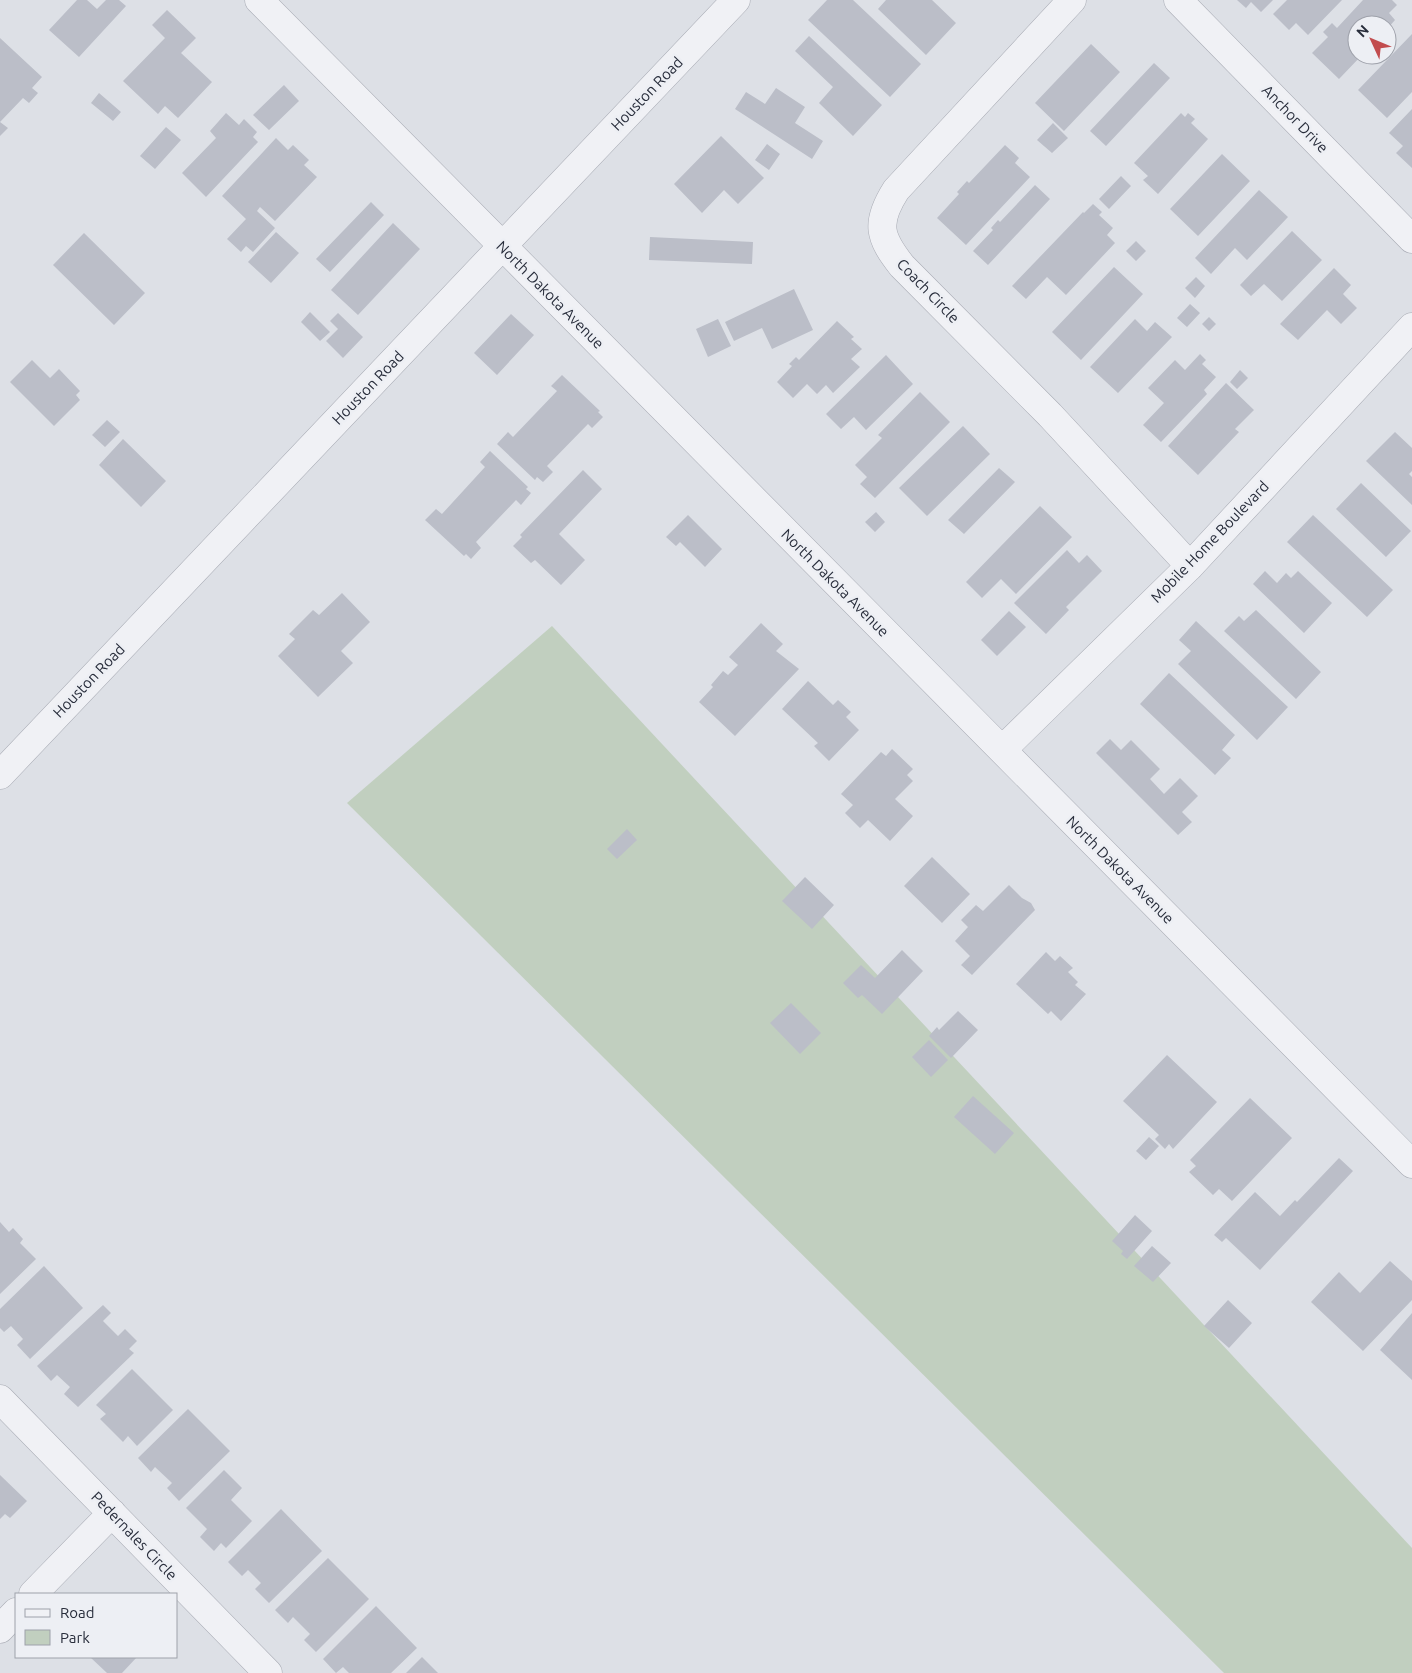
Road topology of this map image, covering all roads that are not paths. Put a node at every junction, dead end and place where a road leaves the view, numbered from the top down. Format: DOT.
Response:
graph roads {
  1 [pos="260,0"];
  2 [pos="736,0"];
  3 [pos="1072,0"];
  4 [pos="1178,0"];
  5 [pos="1412,239"];
  6 [pos="502,246"];
  7 [pos="1412,327"];
  8 [pos="1190,566"];
  9 [pos="1002,750"];
  10 [pos="0,775"];
  11 [pos="1412,1164"];
  12 [pos="0,1399"];
  13 [pos="112,1513"];
  14 [pos="34,1593"];
  15 [pos="15,1613"];
  16 [pos="0,1629"];
  17 [pos="268,1673"];
  1 -- 6 [label="street, North Dakota Avenue"];
  2 -- 6 [label="street, Houston Road"];
  3 -- 8 [label="street, Coach Circle"];
  4 -- 5 [label="street, Anchor Drive"];
  6 -- 9 [label="street, North Dakota Avenue"];
  6 -- 10 [label="street, Houston Road"];
  7 -- 8 [label="street, Mobile Home Boulevard"];
  8 -- 9 [label="street, Mobile Home Boulevard"];
  9 -- 11 [label="street, North Dakota Avenue"];
  12 -- 13 [label="street, Pedernales Circle"];
  13 -- 14 [label="street"];
  13 -- 17 [label="street, Pedernales Circle"];
  15 -- 16 [label="street"];
}
